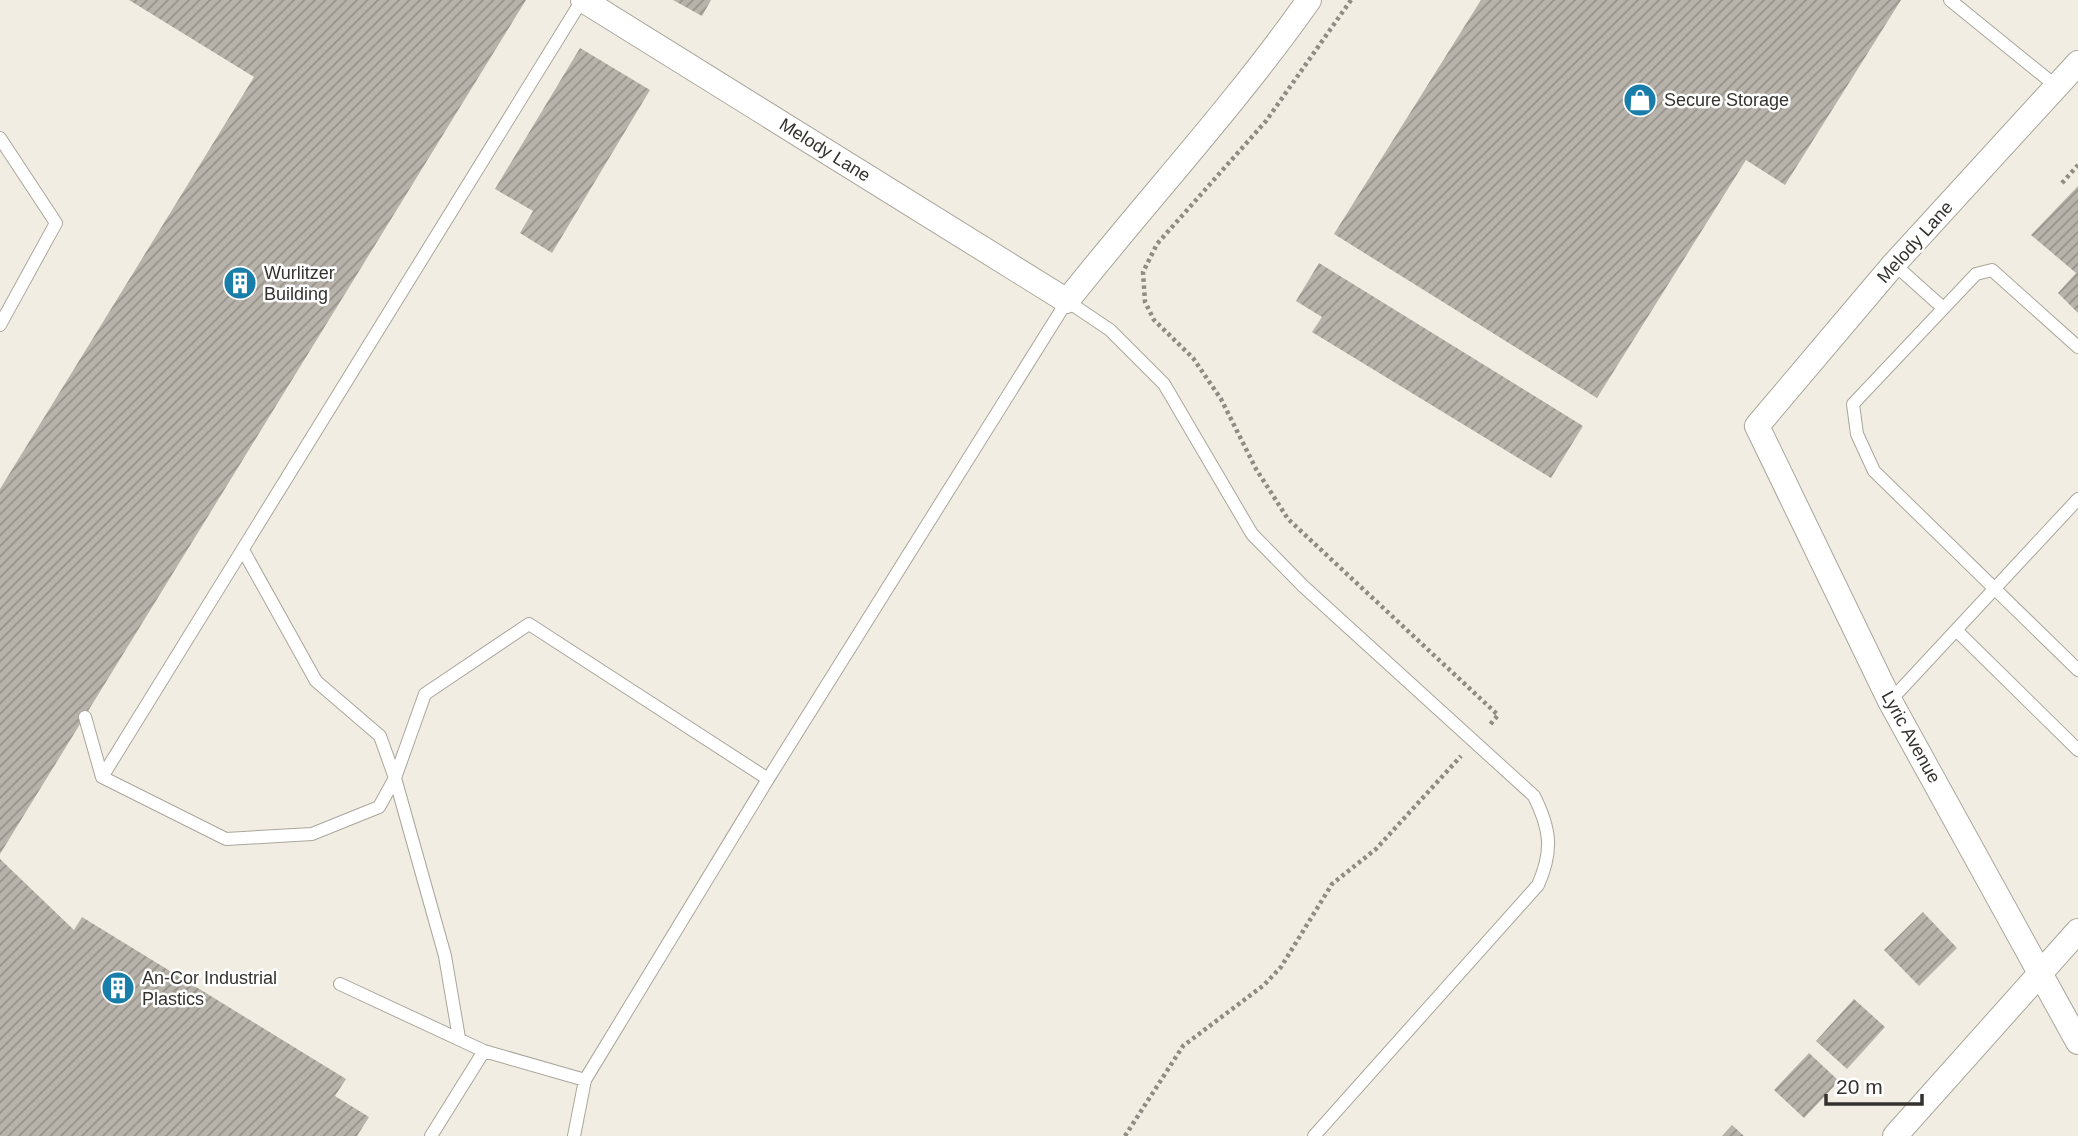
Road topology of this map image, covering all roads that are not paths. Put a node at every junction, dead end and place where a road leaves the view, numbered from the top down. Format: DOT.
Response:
graph roads {
  1 [pos="582,0"];
  2 [pos="1309,0"];
  3 [pos="1950,0"];
  4 [pos="2078,63"];
  5 [pos="2056,86"];
  6 [pos="0,138"];
  7 [pos="1894,264"];
  8 [pos="1067,301"];
  9 [pos="1942,307"];
  10 [pos="0,325"];
  11 [pos="2078,347"];
  12 [pos="1757,426"];
  13 [pos="2078,499"];
  14 [pos="243,550"];
  15 [pos="1994,591"];
  16 [pos="1957,631"];
  17 [pos="2078,670"];
  18 [pos="1890,701"];
  19 [pos="85,717"];
  20 [pos="2078,750"];
  21 [pos="102,777"];
  22 [pos="395,778"];
  23 [pos="768,779"];
  24 [pos="2078,931"];
  25 [pos="2040,972"];
  26 [pos="340,984"];
  27 [pos="459,1038"];
  28 [pos="2078,1042"];
  29 [pos="484,1051"];
  30 [pos="585,1080"];
  31 [pos="431,1136"];
  32 [pos="574,1136"];
  33 [pos="1314,1136"];
  34 [pos="1895,1136"];
  1 -- 8 [label="street, Melody Lane"];
  1 -- 14 [label="lane"];
  2 -- 8 [label="street"];
  3 -- 5 [label="lane"];
  4 -- 5 [label="street, Melody Lane"];
  5 -- 7 [label="street, Melody Lane"];
  6 -- 10 [label="lane"];
  7 -- 9 [label="lane"];
  7 -- 12 [label="street, Melody Lane"];
  8 -- 23 [label="lane"];
  8 -- 33 [label="lane"];
  9 -- 11 [label="lane"];
  9 -- 15 [label="lane"];
  12 -- 18 [label="street, Lyric Avenue"];
  13 -- 15 [label="lane"];
  14 -- 21 [label="lane"];
  14 -- 22 [label="lane"];
  15 -- 16 [label="lane"];
  15 -- 17 [label="lane"];
  16 -- 18 [label="lane"];
  16 -- 20 [label="lane"];
  18 -- 25 [label="street, Lyric Avenue"];
  19 -- 21 [label="lane"];
  21 -- 22 [label="lane"];
  22 -- 23 [label="lane"];
  22 -- 27 [label="lane"];
  23 -- 30 [label="lane"];
  24 -- 25 [label="street"];
  25 -- 28 [label="street, Lyric Avenue"];
  25 -- 34 [label="street"];
  26 -- 27 [label="lane"];
  27 -- 29 [label="lane"];
  29 -- 30 [label="lane"];
  29 -- 31 [label="lane"];
  30 -- 32 [label="lane"];
}
